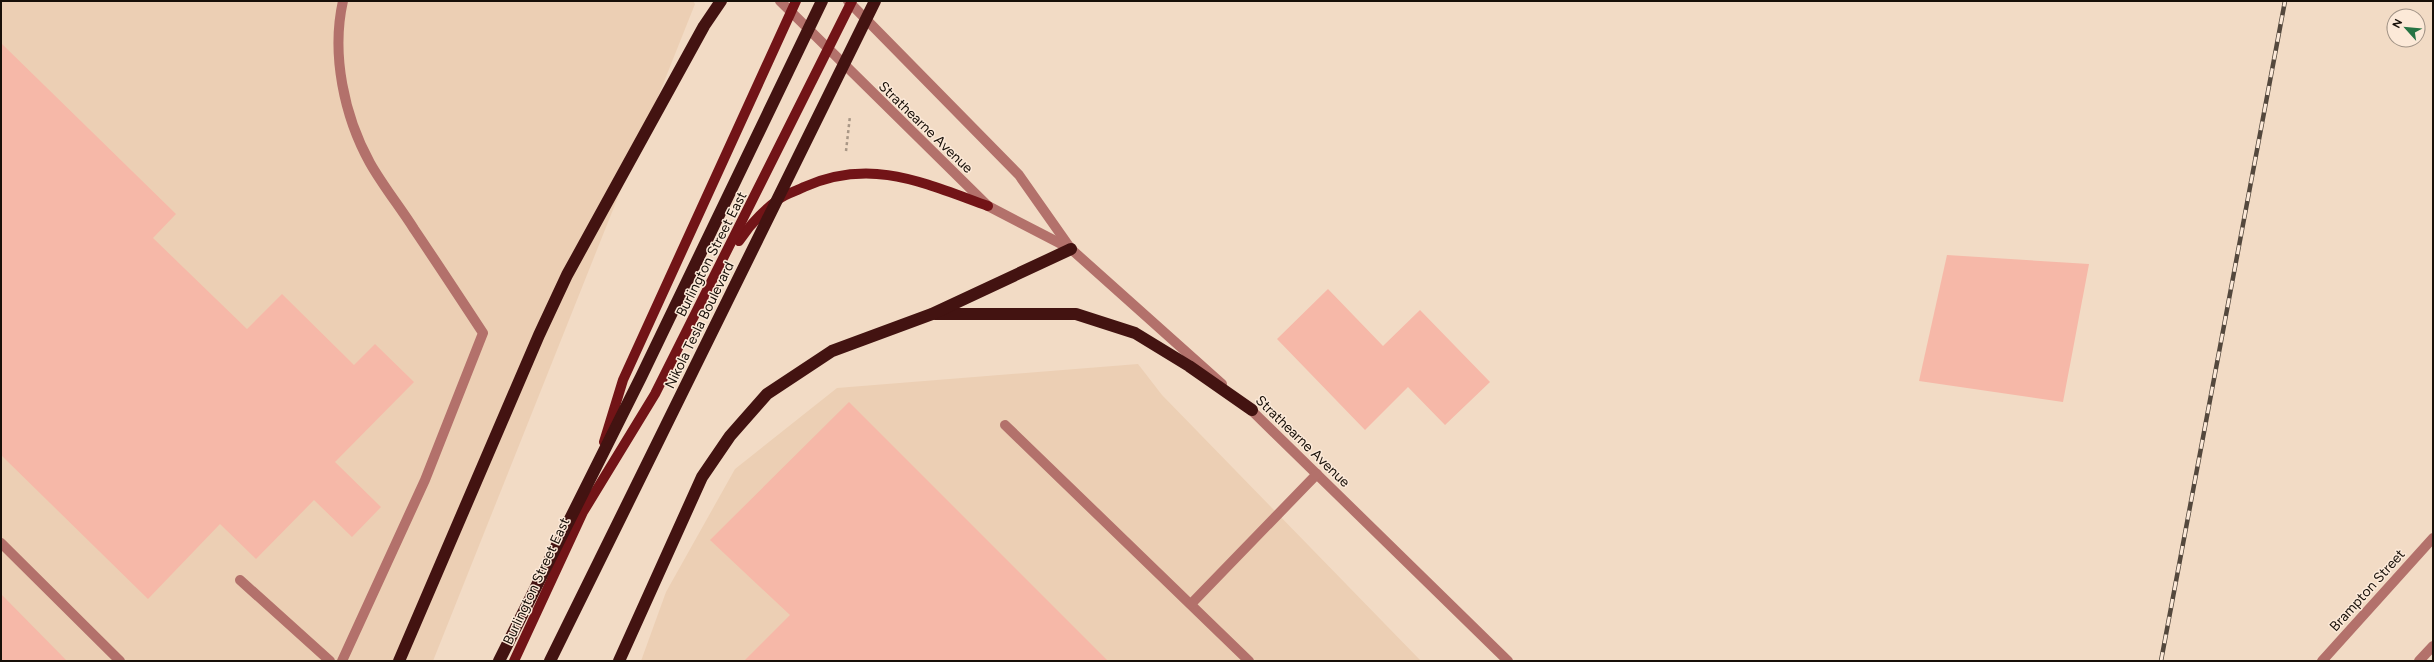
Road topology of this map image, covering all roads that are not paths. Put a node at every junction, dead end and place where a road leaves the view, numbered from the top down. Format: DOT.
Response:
graph roads {
  1 [pos="343,1"];
  2 [pos="721,1"];
  3 [pos="780,1"];
  4 [pos="796,1"];
  5 [pos="822,1"];
  6 [pos="875,1"];
  7 [pos="850,2"];
  8 [pos="791,12"];
  9 [pos="828,51"];
  10 [pos="988,206"];
  11 [pos="1071,249"];
  12 [pos="719,271"];
  13 [pos="932,314"];
  14 [pos="1252,410"];
  15 [pos="1005,425"];
  16 [pos="1317,474"];
  17 [pos="583,512"];
  18 [pos="2433,538"];
  19 [pos="1,543"];
  20 [pos="240,580"];
  21 [pos="1191,604"];
  22 [pos="2433,646"];
  23 [pos="120,661"];
  24 [pos="330,661"];
  25 [pos="342,661"];
  26 [pos="399,661"];
  27 [pos="499,661"];
  28 [pos="514,661"];
  29 [pos="550,661"];
  30 [pos="619,661"];
  31 [pos="1249,661"];
  32 [pos="1508,661"];
  33 [pos="2322,661"];
  34 [pos="2419,661"];
  1 -- 25 [label="street"];
  2 -- 26 [label="highway"];
  3 -- 8 [label="street, Strathearne Avenue"];
  4 -- 8 [label="main road, Burlington Street East"];
  5 -- 27 [label="highway, bridge"];
  6 -- 29 [label="highway, Nikola Tesla Boulevard, bridge"];
  7 -- 9 [label="main road, Burlington Street East"];
  7 -- 11 [label="street, Strathearne Avenue"];
  8 -- 9 [label="street, Strathearne Avenue"];
  8 -- 17 [label="main road, Burlington Street East"];
  9 -- 10 [label="street, Strathearne Avenue"];
  9 -- 12 [label="main road, Burlington Street East"];
  10 -- 11 [label="street, Strathearne Avenue"];
  10 -- 12 [label="main road"];
  11 -- 13 [label="highway"];
  11 -- 14 [label="street, Strathearne Avenue"];
  12 -- 17 [label="main road, Burlington Street East"];
  13 -- 14 [label="highway"];
  13 -- 30 [label="highway"];
  14 -- 16 [label="street, Strathearne Avenue"];
  15 -- 21 [label="street"];
  16 -- 21 [label="street"];
  16 -- 32 [label="street, Strathearne Avenue"];
  17 -- 28 [label="main road, Burlington Street East"];
  18 -- 33 [label="street, Brampton Street"];
  19 -- 23 [label="street"];
  20 -- 24 [label="street"];
  21 -- 31 [label="street"];
  22 -- 34 [label="street"];
}
